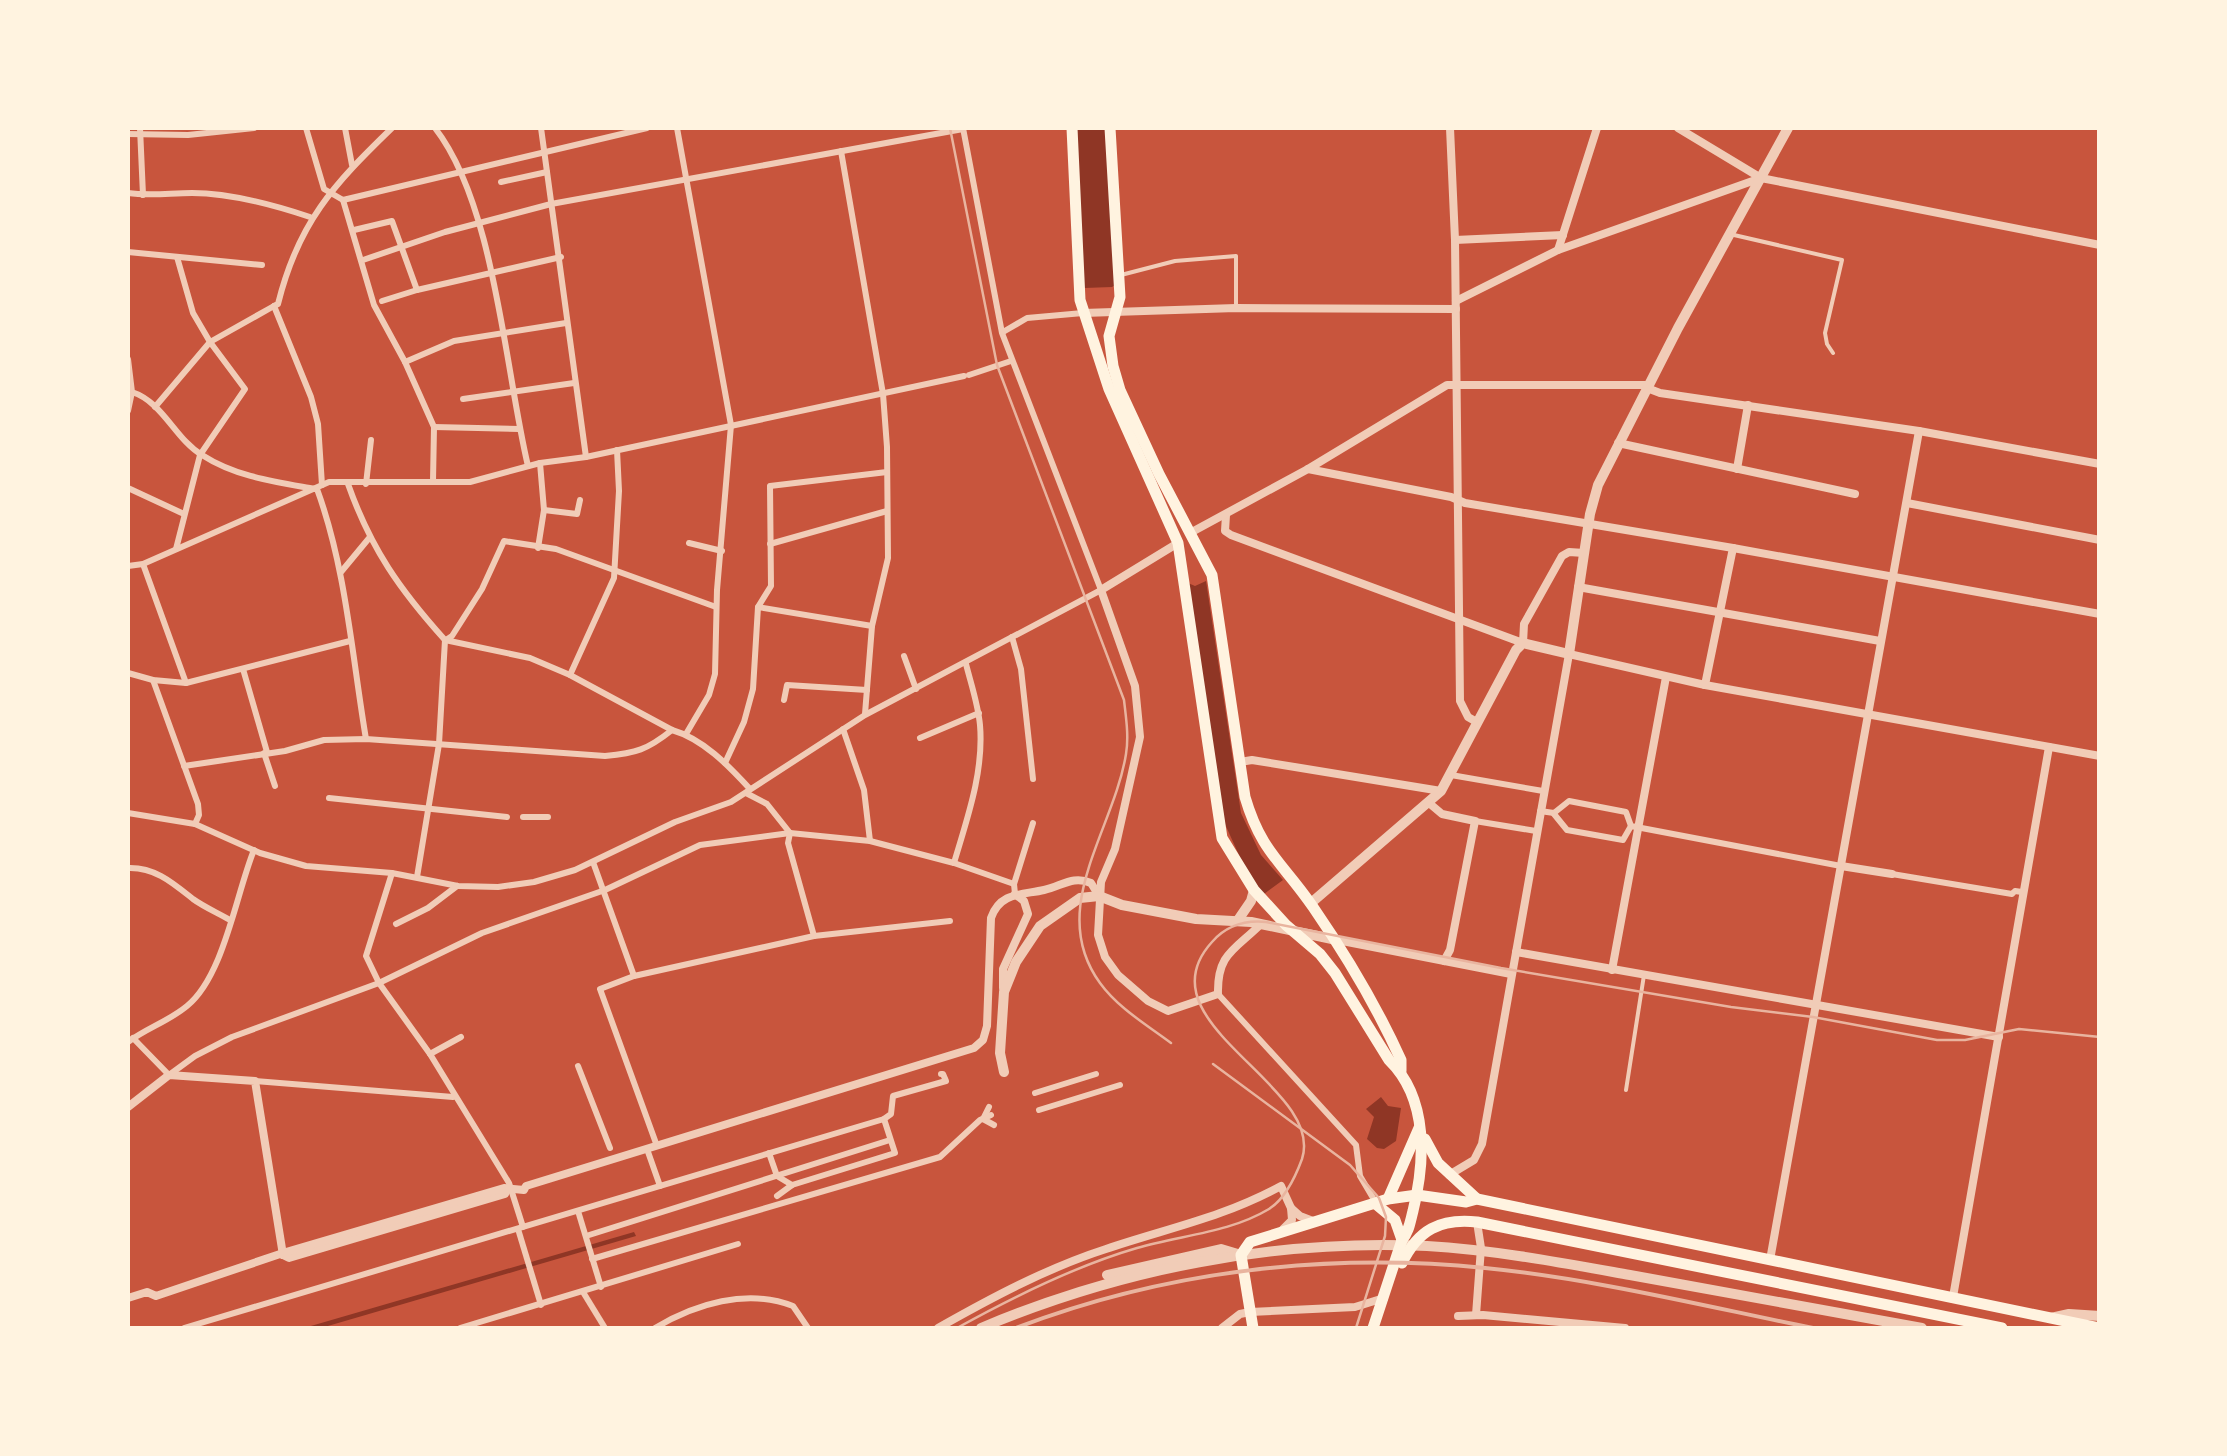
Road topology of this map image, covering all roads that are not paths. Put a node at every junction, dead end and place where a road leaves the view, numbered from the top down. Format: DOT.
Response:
graph roads {
  1 [pos="254,128"];
  2 [pos="306,128"];
  3 [pos="345,128"];
  4 [pos="392,128"];
  5 [pos="435,128"];
  6 [pos="541,128"];
  7 [pos="647,128"];
  8 [pos="678,128"];
  9 [pos="963,128"];
  10 [pos="1072,128"];
  11 [pos="1110,128"];
  12 [pos="1450,128"];
  13 [pos="1597,128"];
  14 [pos="1678,128"];
  15 [pos="1788,128"];
  16 [pos="139,131"];
  17 [pos="128,134"];
  18 [pos="544,150"];
  19 [pos="841,151"];
  20 [pos="352,166"];
  21 [pos="460,172"];
  22 [pos="547,172"];
  23 [pos="687,177"];
  24 [pos="1761,178"];
  25 [pos="502,182"];
  26 [pos="128,193"];
  27 [pos="142,195"];
  28 [pos="330,195"];
  29 [pos="343,200"];
  30 [pos="551,204"];
  31 [pos="310,217"];
  32 [pos="479,222"];
  33 [pos="354,230"];
  34 [pos="1730,234"];
  35 [pos="1563,235"];
  36 [pos="1455,240"];
  37 [pos="2100,245"];
  38 [pos="1558,250"];
  39 [pos="399,251"];
  40 [pos="128,252"];
  41 [pos="561,257"];
  42 [pos="177,258"];
  43 [pos="362,260"];
  44 [pos="262,265"];
  45 [pos="490,273"];
  46 [pos="1119,276"];
  47 [pos="417,290"];
  48 [pos="377,303"];
  49 [pos="1456,305"];
  50 [pos="274,306"];
  51 [pos="1236,308"];
  52 [pos="1116,312"];
  53 [pos="1083,313"];
  54 [pos="566,323"];
  55 [pos="503,331"];
  56 [pos="1002,333"];
  57 [pos="210,342"];
  58 [pos="1833,353"];
  59 [pos="128,358"];
  60 [pos="1011,361"];
  61 [pos="406,362"];
  62 [pos="574,383"];
  63 [pos="1456,384"];
  64 [pos="1648,386"];
  65 [pos="130,392"];
  66 [pos="512,394"];
  67 [pos="884,394"];
  68 [pos="463,400"];
  69 [pos="1748,405"];
  70 [pos="155,407"];
  71 [pos="128,410"];
  72 [pos="731,425"];
  73 [pos="434,427"];
  74 [pos="519,429"];
  75 [pos="1919,431"];
  76 [pos="370,440"];
  77 [pos="1618,443"];
  78 [pos="617,450"];
  79 [pos="200,454"];
  80 [pos="586,457"];
  81 [pos="540,463"];
  82 [pos="2100,464"];
  83 [pos="528,466"];
  84 [pos="1308,469"];
  85 [pos="1737,469"];
  86 [pos="887,472"];
  87 [pos="432,481"];
  88 [pos="348,484"];
  89 [pos="366,484"];
  90 [pos="319,487"];
  91 [pos="128,488"];
  92 [pos="1855,494"];
  93 [pos="580,500"];
  94 [pos="1458,500"];
  95 [pos="1907,503"];
  96 [pos="544,510"];
  97 [pos="887,511"];
  98 [pos="184,514"];
  99 [pos="1226,515"];
  100 [pos="1589,523"];
  101 [pos="1190,534"];
  102 [pos="370,537"];
  103 [pos="2100,540"];
  104 [pos="1178,543"];
  105 [pos="690,544"];
  106 [pos="770,544"];
  107 [pos="538,548"];
  108 [pos="1733,548"];
  109 [pos="176,550"];
  110 [pos="722,552"];
  111 [pos="1584,553"];
  112 [pos="143,564"];
  113 [pos="128,566"];
  114 [pos="614,571"];
  115 [pos="340,572"];
  116 [pos="1894,577"];
  117 [pos="1578,587"];
  118 [pos="1101,590"];
  119 [pos="716,608"];
  120 [pos="758,608"];
  121 [pos="1719,612"];
  122 [pos="2100,614"];
  123 [pos="1459,618"];
  124 [pos="872,626"];
  125 [pos="1012,636"];
  126 [pos="445,640"];
  127 [pos="1880,640"];
  128 [pos="350,641"];
  129 [pos="1523,643"];
  130 [pos="1569,654"];
  131 [pos="904,656"];
  132 [pos="966,664"];
  133 [pos="243,669"];
  134 [pos="128,673"];
  135 [pos="570,675"];
  136 [pos="1666,678"];
  137 [pos="152,680"];
  138 [pos="186,684"];
  139 [pos="1705,686"];
  140 [pos="867,690"];
  141 [pos="916,690"];
  142 [pos="784,700"];
  143 [pos="979,713"];
  144 [pos="1868,714"];
  145 [pos="865,715"];
  146 [pos="1475,721"];
  147 [pos="843,729"];
  148 [pos="672,730"];
  149 [pos="686,734"];
  150 [pos="366,738"];
  151 [pos="920,738"];
  152 [pos="438,744"];
  153 [pos="2050,748"];
  154 [pos="266,752"];
  155 [pos="2100,756"];
  156 [pos="1240,762"];
  157 [pos="725,763"];
  158 [pos="184,766"];
  159 [pos="1450,774"];
  160 [pos="1033,779"];
  161 [pos="275,786"];
  162 [pos="1441,790"];
  163 [pos="748,791"];
  164 [pos="1544,791"];
  165 [pos="330,798"];
  166 [pos="1429,803"];
  167 [pos="428,810"];
  168 [pos="1540,811"];
  169 [pos="128,813"];
  170 [pos="1554,813"];
  171 [pos="507,817"];
  172 [pos="523,817"];
  173 [pos="548,817"];
  174 [pos="1475,821"];
  175 [pos="1032,823"];
  176 [pos="194,824"];
  177 [pos="1634,827"];
  178 [pos="1536,831"];
  179 [pos="790,833"];
  180 [pos="870,841"];
  181 [pos="254,850"];
  182 [pos="593,862"];
  183 [pos="954,864"];
  184 [pos="1840,866"];
  185 [pos="128,868"];
  186 [pos="392,873"];
  187 [pos="1892,874"];
  188 [pos="418,877"];
  189 [pos="458,886"];
  190 [pos="1014,889"];
  191 [pos="605,890"];
  192 [pos="1254,890"];
  193 [pos="2022,892"];
  194 [pos="1099,896"];
  195 [pos="1310,903"];
  196 [pos="230,920"];
  197 [pos="1238,920"];
  198 [pos="950,921"];
  199 [pos="396,924"];
  200 [pos="1261,924"];
  201 [pos="1292,929"];
  202 [pos="814,936"];
  203 [pos="1332,939"];
  204 [pos="1516,952"];
  205 [pos="1444,962"];
  206 [pos="1612,970"];
  207 [pos="1511,974"];
  208 [pos="1644,975"];
  209 [pos="634,976"];
  210 [pos="379,983"];
  211 [pos="1004,992"];
  212 [pos="1218,994"];
  213 [pos="1816,1005"];
  214 [pos="461,1037"];
  215 [pos="1999,1037"];
  216 [pos="130,1040"];
  217 [pos="430,1054"];
  218 [pos="578,1066"];
  219 [pos="1001,1072"];
  220 [pos="1401,1072"];
  221 [pos="941,1074"];
  222 [pos="1096,1074"];
  223 [pos="169,1076"];
  224 [pos="255,1082"];
  225 [pos="1120,1085"];
  226 [pos="1626,1090"];
  227 [pos="1034,1093"];
  228 [pos="454,1097"];
  229 [pos="128,1106"];
  230 [pos="1040,1110"];
  231 [pos="880,1120"];
  232 [pos="994,1125"];
  233 [pos="1419,1128"];
  234 [pos="890,1140"];
  235 [pos="652,1147"];
  236 [pos="610,1148"];
  237 [pos="770,1153"];
  238 [pos="1448,1175"];
  239 [pos="777,1176"];
  240 [pos="792,1185"];
  241 [pos="660,1186"];
  242 [pos="511,1190"];
  243 [pos="1417,1195"];
  244 [pos="777,1196"];
  245 [pos="1477,1199"];
  246 [pos="1383,1202"];
  247 [pos="1291,1208"];
  248 [pos="578,1211"];
  249 [pos="1318,1221"];
  250 [pos="1477,1222"];
  251 [pos="520,1228"];
  252 [pos="1277,1232"];
  253 [pos="586,1236"];
  254 [pos="1402,1240"];
  255 [pos="738,1244"];
  256 [pos="283,1254"];
  257 [pos="1240,1255"];
  258 [pos="592,1259"];
  259 [pos="1770,1260"];
  260 [pos="1106,1275"];
  261 [pos="601,1287"];
  262 [pos="584,1292"];
  263 [pos="1385,1297"];
  264 [pos="1953,1297"];
  265 [pos="128,1298"];
  266 [pos="541,1304"];
  267 [pos="1250,1312"];
  268 [pos="1929,1313"];
  269 [pos="1476,1315"];
  270 [pos="1458,1316"];
  271 [pos="2100,1316"];
  272 [pos="2050,1319"];
  273 [pos="1533,1324"];
  274 [pos="1374,1325"];
  275 [pos="1594,1326"];
  276 [pos="184,1328"];
  277 [pos="460,1328"];
  278 [pos="605,1328"];
  279 [pos="655,1328"];
  280 [pos="808,1328"];
  281 [pos="938,1328"];
  282 [pos="981,1328"];
  283 [pos="1222,1328"];
  284 [pos="1253,1328"];
  285 [pos="1625,1328"];
  286 [pos="1922,1328"];
  287 [pos="2002,1328"];
  288 [pos="2099,1328"];
  1 -- 16 [label="street"];
  2 -- 28 [label="street"];
  3 -- 20 [label="street"];
  4 -- 20 [label="street"];
  5 -- 21 [label="street"];
  6 -- 18 [label="street"];
  7 -- 18 [label="street"];
  8 -- 23 [label="street"];
  9 -- 19 [label="street"];
  9 -- 56 [label="street"];
  10 -- 53 [label="main road"];
  11 -- 46 [label="main road"];
  12 -- 36 [label="street"];
  13 -- 35 [label="street"];
  14 -- 24 [label="street"];
  15 -- 24 [label="street"];
  16 -- 17 [label="street"];
  16 -- 27 [label="street"];
  18 -- 21 [label="street"];
  18 -- 22 [label="street"];
  19 -- 23 [label="street"];
  19 -- 67 [label="street"];
  20 -- 28 [label="street"];
  21 -- 29 [label="street"];
  21 -- 32 [label="street"];
  22 -- 25 [label="street"];
  22 -- 30 [label="street"];
  23 -- 30 [label="street"];
  23 -- 72 [label="street"];
  24 -- 34 [label="street"];
  24 -- 37 [label="street"];
  24 -- 38 [label="street"];
  26 -- 27 [label="street"];
  27 -- 31 [label="street"];
  28 -- 29 [label="street"];
  28 -- 31 [label="street"];
  29 -- 33 [label="street"];
  30 -- 32 [label="street"];
  30 -- 41 [label="street"];
  31 -- 50 [label="street"];
  32 -- 39 [label="street"];
  32 -- 45 [label="street"];
  33 -- 39 [label="street"];
  33 -- 43 [label="street"];
  34 -- 58 [label="lane"];
  34 -- 64 [label="street"];
  35 -- 36 [label="street"];
  35 -- 38 [label="street"];
  36 -- 49 [label="street"];
  38 -- 49 [label="street"];
  39 -- 43 [label="street"];
  39 -- 47 [label="street"];
  40 -- 42 [label="street"];
  41 -- 45 [label="street"];
  41 -- 54 [label="street"];
  42 -- 44 [label="street"];
  42 -- 57 [label="street"];
  43 -- 48 [label="street"];
  45 -- 47 [label="street"];
  45 -- 55 [label="street"];
  46 -- 51 [label="lane"];
  46 -- 52 [label="main road"];
  47 -- 48 [label="street"];
  48 -- 61 [label="street"];
  49 -- 51 [label="street"];
  49 -- 63 [label="street"];
  50 -- 57 [label="street"];
  50 -- 90 [label="street"];
  51 -- 52 [label="street"];
  52 -- 53 [label="street"];
  52 -- 101 [label="main road"];
  53 -- 56 [label="street"];
  53 -- 104 [label="main road"];
  54 -- 55 [label="street"];
  54 -- 62 [label="street"];
  55 -- 61 [label="street"];
  55 -- 66 [label="street"];
  56 -- 60 [label="street"];
  57 -- 70 [label="street"];
  57 -- 79 [label="street"];
  59 -- 65 [label="street"];
  60 -- 67 [label="street"];
  60 -- 118 [label="street"];
  61 -- 73 [label="street"];
  62 -- 66 [label="street"];
  62 -- 80 [label="street"];
  63 -- 64 [label="street"];
  63 -- 84 [label="street"];
  63 -- 94 [label="street"];
  64 -- 69 [label="street"];
  64 -- 77 [label="street"];
  65 -- 70 [label="street"];
  65 -- 71 [label="street"];
  66 -- 68 [label="street"];
  66 -- 74 [label="street"];
  67 -- 72 [label="street"];
  67 -- 86 [label="street"];
  69 -- 75 [label="street"];
  69 -- 85 [label="street"];
  70 -- 79 [label="street"];
  72 -- 78 [label="street"];
  72 -- 110 [label="street"];
  73 -- 74 [label="street"];
  73 -- 87 [label="street"];
  74 -- 83 [label="street"];
  75 -- 82 [label="street"];
  75 -- 95 [label="street"];
  76 -- 89 [label="street"];
  77 -- 85 [label="street"];
  77 -- 100 [label="street"];
  78 -- 80 [label="street"];
  78 -- 114 [label="street"];
  79 -- 90 [label="street"];
  79 -- 98 [label="street"];
  80 -- 81 [label="street"];
  81 -- 83 [label="street"];
  81 -- 96 [label="street"];
  83 -- 87 [label="street"];
  84 -- 94 [label="street"];
  84 -- 99 [label="street"];
  85 -- 92 [label="street"];
  86 -- 97 [label="street"];
  86 -- 106 [label="street"];
  87 -- 89 [label="street"];
  88 -- 89 [label="street"];
  88 -- 90 [label="street"];
  88 -- 102 [label="street"];
  90 -- 109 [label="street"];
  90 -- 115 [label="street"];
  91 -- 98 [label="street"];
  93 -- 96 [label="street"];
  94 -- 100 [label="street"];
  94 -- 123 [label="street"];
  95 -- 103 [label="street"];
  95 -- 116 [label="street"];
  96 -- 107 [label="street"];
  97 -- 106 [label="street"];
  97 -- 124 [label="street"];
  98 -- 109 [label="street"];
  99 -- 101 [label="street"];
  99 -- 123 [label="street"];
  100 -- 108 [label="street"];
  100 -- 111 [label="street"];
  101 -- 104 [label="street"];
  101 -- 156 [label="main road"];
  102 -- 115 [label="street"];
  102 -- 126 [label="street"];
  104 -- 118 [label="street"];
  104 -- 192 [label="main road"];
  105 -- 110 [label="street"];
  106 -- 120 [label="street"];
  107 -- 114 [label="street"];
  107 -- 126 [label="street"];
  108 -- 116 [label="street"];
  108 -- 121 [label="street"];
  109 -- 112 [label="street"];
  110 -- 119 [label="street"];
  111 -- 117 [label="street"];
  111 -- 129 [label="street"];
  112 -- 113 [label="street"];
  112 -- 138 [label="street"];
  114 -- 119 [label="street"];
  114 -- 135 [label="street"];
  115 -- 128 [label="street"];
  116 -- 122 [label="street"];
  116 -- 127 [label="street"];
  117 -- 121 [label="street"];
  117 -- 130 [label="street"];
  118 -- 125 [label="street"];
  118 -- 194 [label="street"];
  119 -- 149 [label="street"];
  120 -- 124 [label="street"];
  120 -- 157 [label="street"];
  121 -- 127 [label="street"];
  121 -- 139 [label="street"];
  123 -- 129 [label="street"];
  123 -- 146 [label="street"];
  124 -- 140 [label="street"];
  125 -- 132 [label="street"];
  125 -- 160 [label="street"];
  126 -- 135 [label="street"];
  126 -- 152 [label="street"];
  127 -- 144 [label="street"];
  128 -- 133 [label="street"];
  128 -- 150 [label="street"];
  129 -- 130 [label="street"];
  129 -- 146 [label="street"];
  130 -- 136 [label="street"];
  130 -- 164 [label="street"];
  131 -- 141 [label="street"];
  132 -- 141 [label="street"];
  132 -- 143 [label="street"];
  133 -- 138 [label="street"];
  133 -- 154 [label="street"];
  134 -- 137 [label="street"];
  135 -- 148 [label="street"];
  136 -- 139 [label="street"];
  136 -- 177 [label="street"];
  137 -- 138 [label="street"];
  137 -- 158 [label="street"];
  139 -- 144 [label="street"];
  140 -- 142 [label="street"];
  140 -- 145 [label="street"];
  141 -- 145 [label="street"];
  143 -- 151 [label="street"];
  143 -- 183 [label="street"];
  144 -- 153 [label="street"];
  144 -- 184 [label="street"];
  145 -- 147 [label="street"];
  146 -- 159 [label="street"];
  147 -- 163 [label="street"];
  147 -- 180 [label="street"];
  148 -- 149 [label="street"];
  148 -- 152 [label="street"];
  149 -- 157 [label="street"];
  150 -- 152 [label="street"];
  150 -- 154 [label="street"];
  152 -- 167 [label="street"];
  153 -- 155 [label="street"];
  153 -- 193 [label="street"];
  154 -- 158 [label="street"];
  154 -- 161 [label="street"];
  156 -- 162 [label="street"];
  156 -- 195 [label="main road"];
  157 -- 163 [label="street"];
  158 -- 176 [label="street"];
  159 -- 162 [label="street"];
  159 -- 164 [label="street"];
  162 -- 166 [label="street"];
  163 -- 179 [label="street"];
  163 -- 182 [label="street"];
  164 -- 168 [label="street"];
  165 -- 167 [label="street"];
  166 -- 174 [label="street"];
  166 -- 195 [label="street"];
  167 -- 171 [label="street"];
  167 -- 188 [label="street"];
  168 -- 170 [label="street"];
  168 -- 178 [label="street"];
  169 -- 176 [label="street"];
  170 -- 177 [label="street"];
  170 -- 177 [label="street"];
  172 -- 173 [label="street"];
  174 -- 178 [label="street"];
  174 -- 205 [label="street"];
  175 -- 190 [label="street"];
  176 -- 181 [label="street"];
  177 -- 184 [label="street"];
  177 -- 206 [label="street"];
  178 -- 204 [label="street"];
  179 -- 180 [label="street"];
  179 -- 191 [label="street"];
  179 -- 202 [label="street"];
  180 -- 183 [label="street"];
  181 -- 186 [label="street"];
  181 -- 196 [label="street"];
  182 -- 189 [label="street"];
  182 -- 191 [label="street"];
  183 -- 190 [label="street"];
  184 -- 187 [label="street"];
  184 -- 213 [label="street"];
  185 -- 196 [label="street"];
  186 -- 188 [label="street"];
  186 -- 210 [label="street"];
  187 -- 193 [label="street"];
  188 -- 189 [label="street"];
  189 -- 199 [label="street"];
  190 -- 194 [label="street"];
  190 -- 211 [label="street"];
  190 -- 235 [label="street"];
  191 -- 209 [label="street"];
  191 -- 210 [label="street"];
  192 -- 197 [label="street"];
  192 -- 201 [label="main road"];
  193 -- 215 [label="street"];
  194 -- 197 [label="street"];
  194 -- 211 [label="street"];
  194 -- 212 [label="street"];
  195 -- 203 [label="main road"];
  196 -- 216 [label="street"];
  197 -- 200 [label="street"];
  198 -- 202 [label="street"];
  200 -- 201 [label="street"];
  200 -- 212 [label="street"];
  201 -- 203 [label="street"];
  201 -- 220 [label="main road"];
  202 -- 209 [label="street"];
  203 -- 205 [label="street"];
  203 -- 220 [label="main road"];
  204 -- 206 [label="street"];
  204 -- 207 [label="street"];
  205 -- 207 [label="street"];
  206 -- 208 [label="street"];
  207 -- 238 [label="street"];
  208 -- 213 [label="street"];
  208 -- 226 [label="lane"];
  209 -- 235 [label="street"];
  210 -- 217 [label="street"];
  210 -- 223 [label="street"];
  211 -- 219 [label="street"];
  212 -- 246 [label="street"];
  213 -- 215 [label="street"];
  213 -- 259 [label="street"];
  214 -- 217 [label="street"];
  215 -- 264 [label="street"];
  216 -- 223 [label="street"];
  217 -- 228 [label="street"];
  218 -- 236 [label="street"];
  220 -- 233 [label="main road"];
  221 -- 231 [label="street"];
  222 -- 227 [label="street"];
  223 -- 224 [label="street"];
  223 -- 229 [label="street"];
  224 -- 228 [label="street"];
  224 -- 256 [label="street"];
  225 -- 230 [label="street"];
  228 -- 242 [label="street"];
  231 -- 234 [label="street"];
  231 -- 237 [label="street"];
  232 -- 258 [label="street"];
  233 -- 238 [label="main road"];
  233 -- 243 [label="main road"];
  233 -- 246 [label="main road"];
  234 -- 239 [label="street"];
  234 -- 240 [label="street"];
  235 -- 241 [label="street"];
  235 -- 242 [label="street"];
  237 -- 239 [label="street"];
  237 -- 241 [label="street"];
  238 -- 245 [label="main road"];
  239 -- 240 [label="street"];
  239 -- 253 [label="street"];
  240 -- 244 [label="street"];
  241 -- 248 [label="street"];
  242 -- 251 [label="street"];
  242 -- 256 [label="street"];
  243 -- 245 [label="main road"];
  243 -- 246 [label="main road"];
  243 -- 254 [label="main road"];
  245 -- 259 [label="main road"];
  246 -- 249 [label="main road"];
  246 -- 254 [label="main road"];
  247 -- 249 [label="street"];
  247 -- 252 [label="street"];
  247 -- 281 [label="street"];
  248 -- 251 [label="street"];
  248 -- 253 [label="street"];
  249 -- 252 [label="main road"];
  250 -- 263 [label="main road"];
  250 -- 268 [label="main road"];
  250 -- 269 [label="street"];
  251 -- 266 [label="street"];
  251 -- 276 [label="street"];
  252 -- 257 [label="main road"];
  253 -- 258 [label="street"];
  254 -- 263 [label="main road"];
  255 -- 261 [label="street"];
  256 -- 265 [label="street"];
  257 -- 260 [label="street"];
  257 -- 267 [label="main road"];
  258 -- 261 [label="street"];
  259 -- 264 [label="main road"];
  261 -- 262 [label="street"];
  262 -- 266 [label="street"];
  262 -- 278 [label="street"];
  263 -- 267 [label="street"];
  263 -- 274 [label="main road"];
  264 -- 268 [label="main road"];
  264 -- 272 [label="main road"];
  266 -- 277 [label="street"];
  267 -- 283 [label="street"];
  267 -- 284 [label="main road"];
  268 -- 287 [label="main road"];
  269 -- 270 [label="street"];
  269 -- 273 [label="street"];
  271 -- 272 [label="street"];
  272 -- 288 [label="main road"];
  273 -- 275 [label="street"];
  275 -- 285 [label="street"];
  279 -- 280 [label="street"];
  282 -- 286 [label="street"];
}
